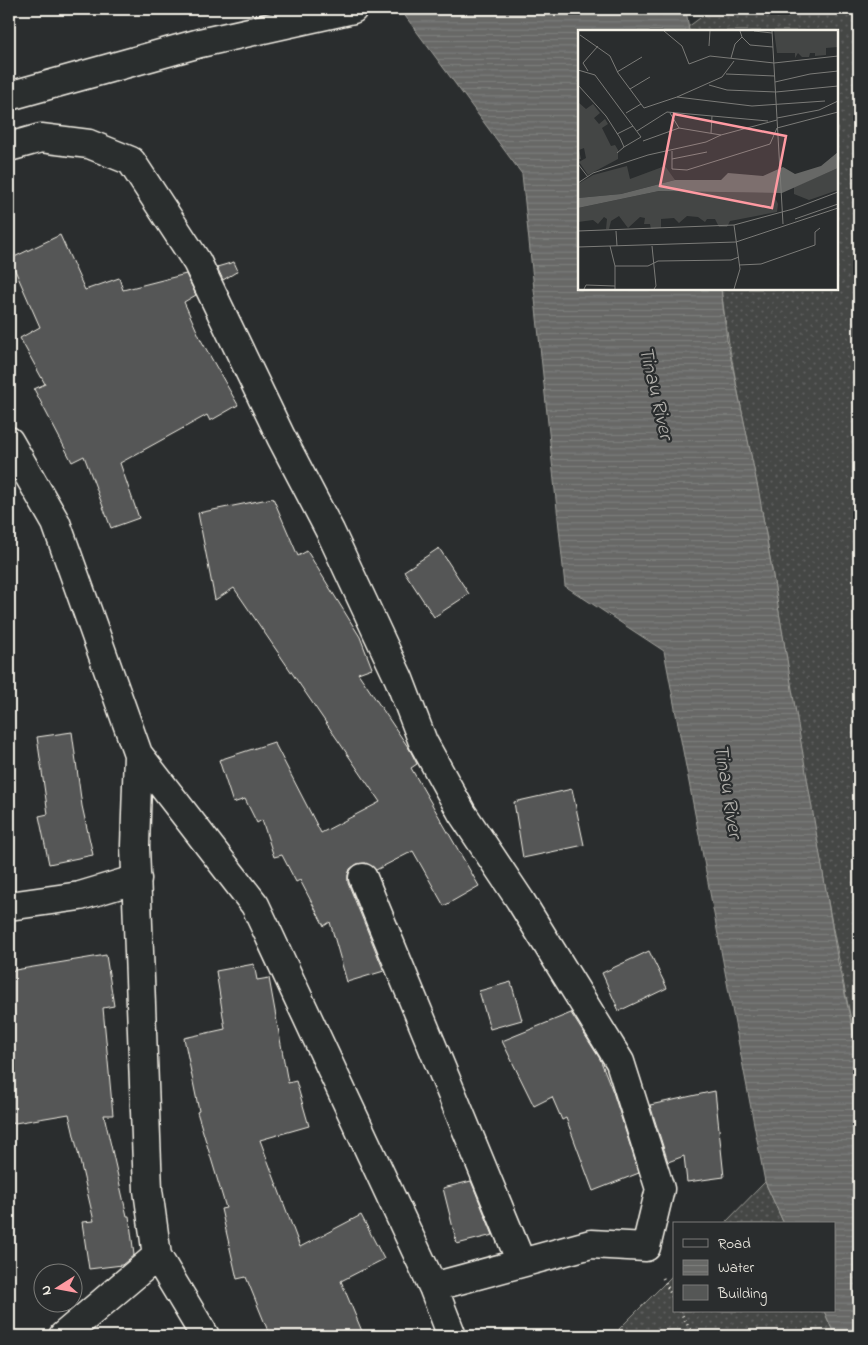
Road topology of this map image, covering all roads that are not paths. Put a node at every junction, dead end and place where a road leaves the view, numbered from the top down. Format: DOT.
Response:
graph roads {
  1 [pos="353,9"];
  2 [pos="9,96"];
  3 [pos="9,147"];
  4 [pos="9,441"];
  5 [pos="138,754"];
  6 [pos="363,878"];
  7 [pos="137,879"];
  8 [pos="9,906"];
  9 [pos="157,1256"];
  10 [pos="521,1262"];
  11 [pos="432,1287"];
  12 [pos="63,1336"];
  13 [pos="205,1336"];
  14 [pos="452,1336"];
  1 -- 2 [label="street"];
  3 -- 10 [label="street"];
  4 -- 5 [label="street"];
  5 -- 7 [label="street"];
  5 -- 11 [label="street"];
  6 -- 10 [label="street"];
  7 -- 8 [label="street"];
  7 -- 9 [label="street"];
  9 -- 12 [label="street"];
  9 -- 13 [label="street"];
  10 -- 11 [label="street"];
  11 -- 14 [label="street"];
}
